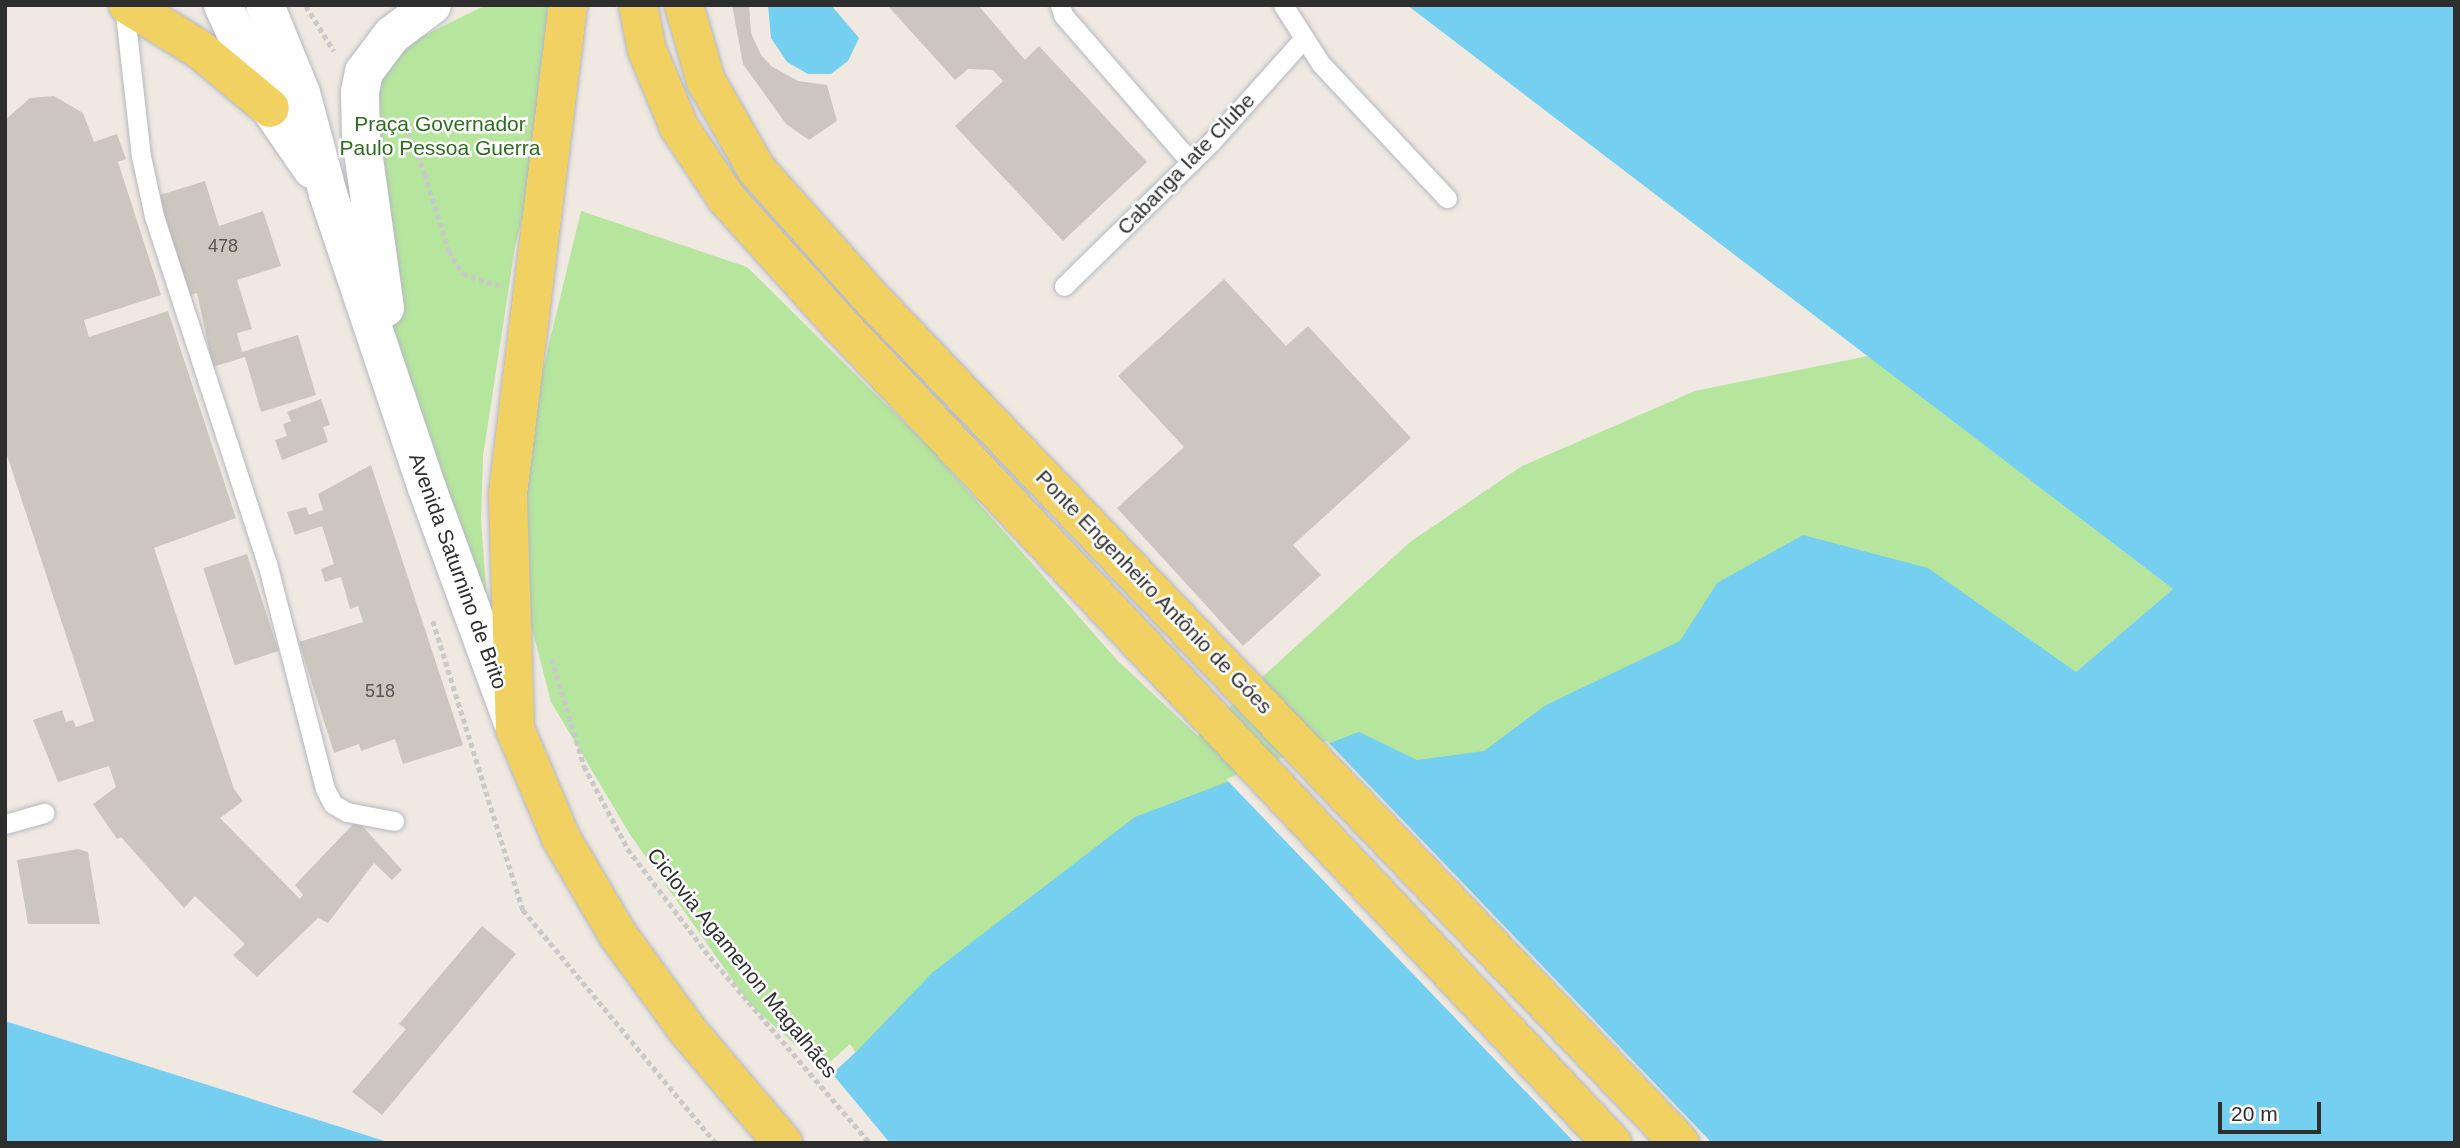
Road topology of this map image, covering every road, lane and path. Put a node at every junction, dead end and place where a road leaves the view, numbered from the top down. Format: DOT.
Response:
graph roads {
  1 [pos="126,5"];
  2 [pos="223,5"];
  3 [pos="265,5"];
  4 [pos="306,5"];
  5 [pos="432,5"];
  6 [pos="568,5"];
  7 [pos="638,5"];
  8 [pos="684,5"];
  9 [pos="1060,5"];
  10 [pos="1283,5"];
  11 [pos="1304,38"];
  12 [pos="363,80"];
  13 [pos="270,108"];
  14 [pos="1191,162"];
  15 [pos="328,194"];
  16 [pos="1447,198"];
  17 [pos="1064,286"];
  18 [pos="505,287"];
  19 [pos="399,401"];
  20 [pos="430,612"];
  21 [pos="550,654"];
  22 [pos="515,729"];
  23 [pos="44,813"];
  24 [pos="394,821"];
  25 [pos="5,824"];
  26 [pos="716,1143"];
  27 [pos="783,1143"];
  28 [pos="870,1143"];
  29 [pos="1612,1143"];
  30 [pos="1680,1143"];
  1 -- 13 [label="main road"];
  1 -- 24 [label="lane"];
  2 -- 13 [label="main road, Avenida Saturnino de Brito"];
  3 -- 15 [label="main road, Avenida Saturnino de Brito"];
  4 -- 12 [label="path"];
  5 -- 12 [label="main road"];
  6 -- 22 [label="main road"];
  7 -- 29 [label="main road, Ponte Engenheiro Antônio de Góes"];
  8 -- 30 [label="main road, Ponte Engenheiro Antônio de Góes"];
  9 -- 14 [label="lane"];
  10 -- 11 [label="lane"];
  11 -- 14 [label="lane, Cabanga Iate Clube"];
  11 -- 16 [label="lane"];
  12 -- 18 [label="path"];
  12 -- 19 [label="main road"];
  13 -- 15 [label="main road, Avenida Saturnino de Brito"];
  14 -- 17 [label="lane, Cabanga Iate Clube"];
  15 -- 19 [label="main road, Avenida Saturnino de Brito"];
  19 -- 22 [label="main road, Avenida Saturnino de Brito"];
  20 -- 26 [label="path"];
  21 -- 28 [label="path, Ciclovia Agamenon Magalhães"];
  22 -- 27 [label="main road, Avenida Saturnino de Brito"];
  23 -- 25 [label="lane"];
}
